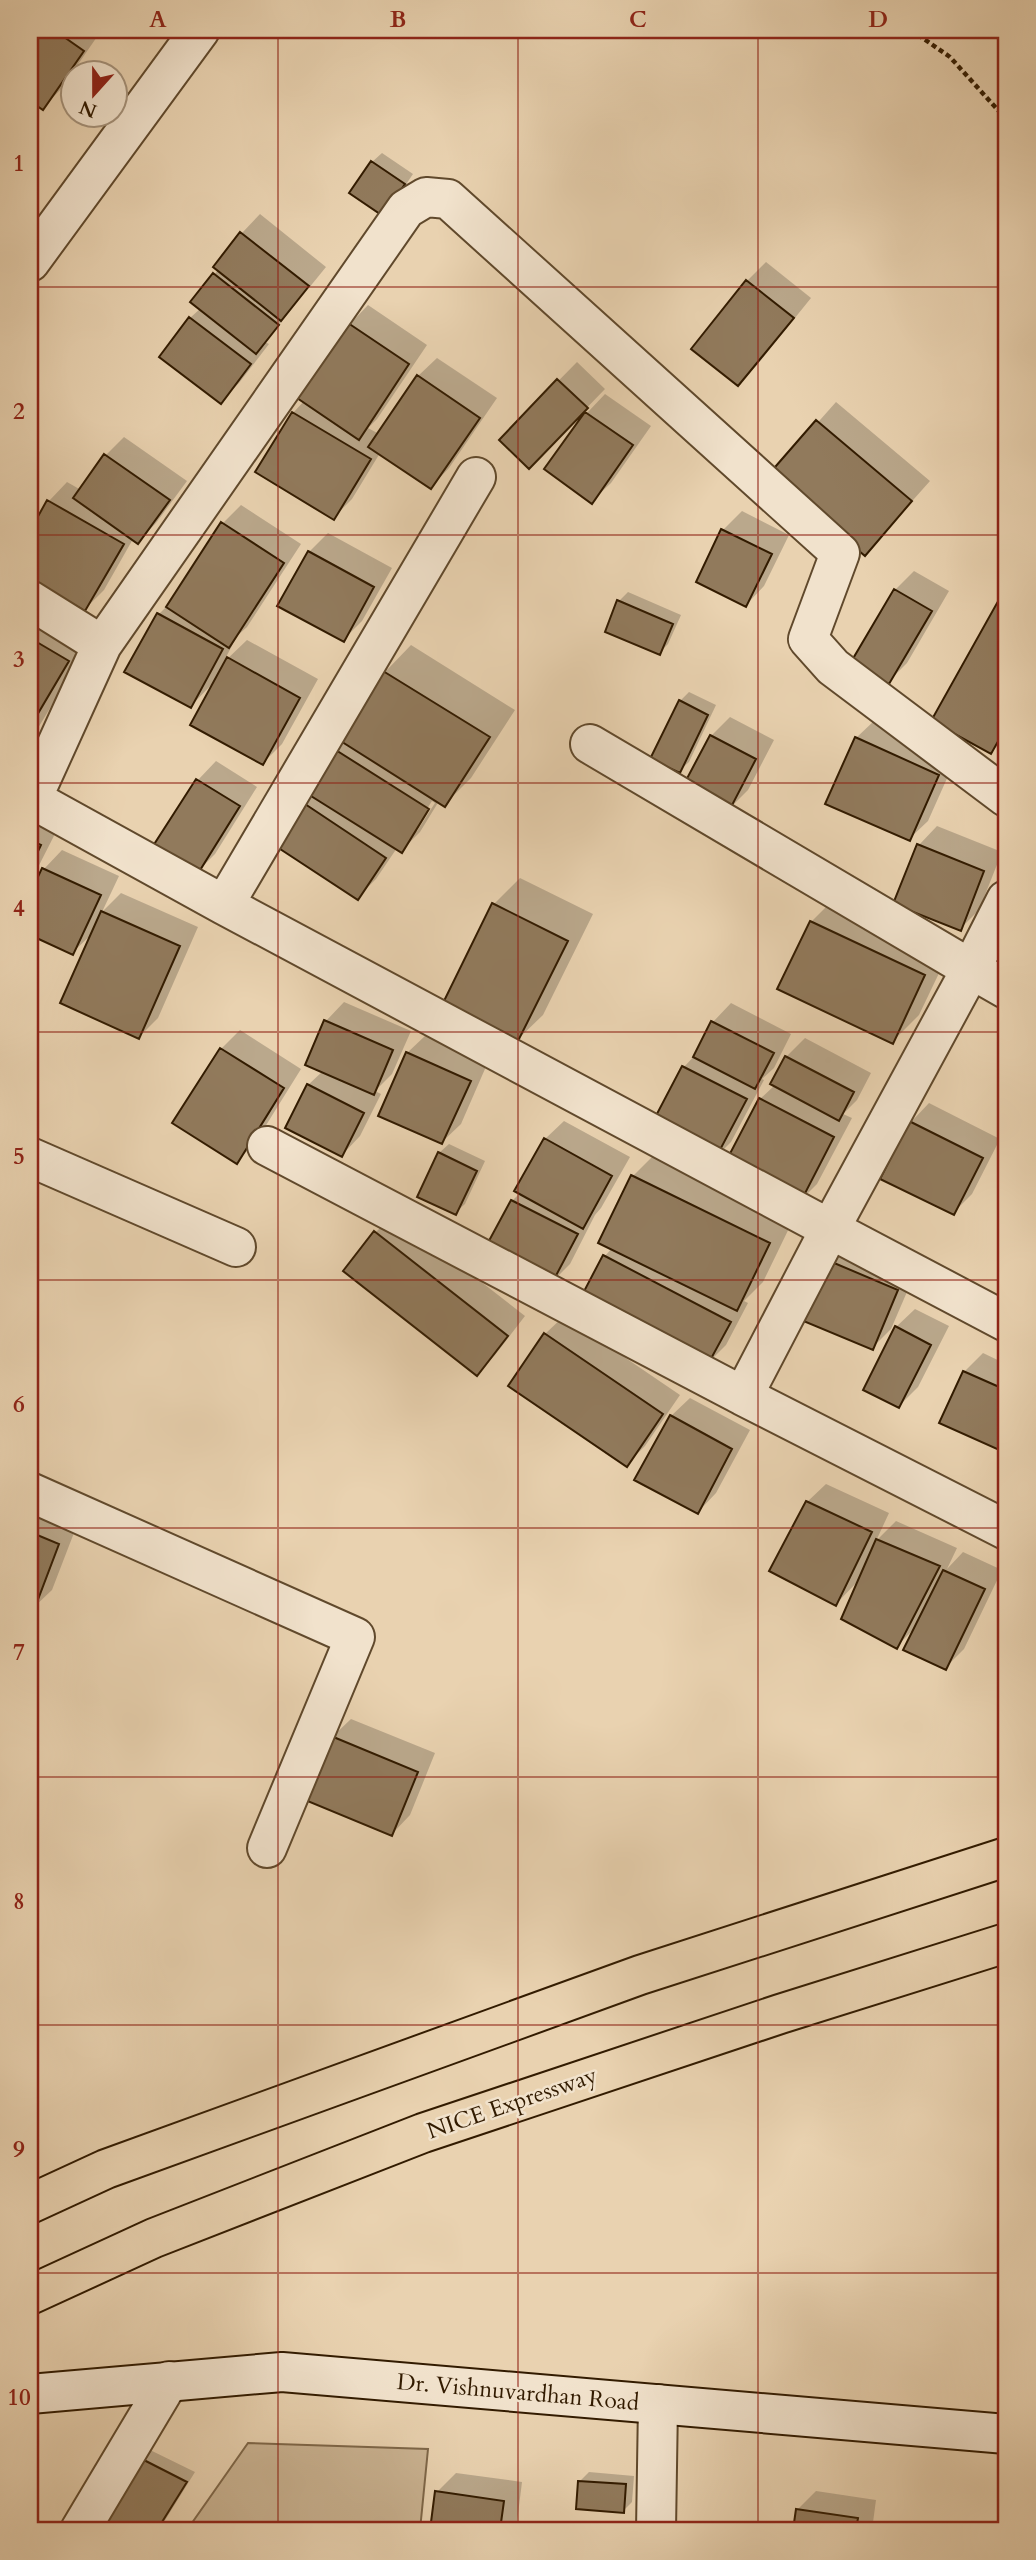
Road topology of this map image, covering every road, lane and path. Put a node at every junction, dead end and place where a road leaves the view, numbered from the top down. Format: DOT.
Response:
graph roads {
  1 [pos="200,30"];
  2 [pos="911,30"];
  3 [pos="1006,119"];
  4 [pos="30,262"];
  5 [pos="476,477"];
  6 [pos="30,600"];
  7 [pos="102,645"];
  8 [pos="590,744"];
  9 [pos="1006,797"];
  10 [pos="1006,900"];
  11 [pos="225,905"];
  12 [pos="971,969"];
  13 [pos="1006,989"];
  14 [pos="267,1146"];
  15 [pos="30,1157"];
  16 [pos="830,1229"];
  17 [pos="236,1247"];
  18 [pos="1006,1322"];
  19 [pos="743,1396"];
  20 [pos="30,1492"];
  21 [pos="1006,1530"];
  22 [pos="267,1848"];
  23 [pos="1006,1857"];
  24 [pos="1006,1943"];
  25 [pos="30,2204"];
  26 [pos="30,2295"];
  27 [pos="169,2381"];
  28 [pos="30,2395"];
  29 [pos="658,2404"];
  30 [pos="1006,2434"];
  31 [pos="80,2530"];
  32 [pos="656,2530"];
  1 -- 4 [label="street"];
  2 -- 3 [label="path"];
  5 -- 11 [label="street"];
  6 -- 7 [label="street"];
  7 -- 9 [label="street"];
  7 -- 11 [label="street"];
  8 -- 12 [label="street"];
  10 -- 12 [label="street"];
  11 -- 16 [label="street"];
  12 -- 13 [label="street"];
  12 -- 16 [label="street"];
  14 -- 19 [label="street"];
  15 -- 17 [label="street"];
  16 -- 18 [label="street"];
  16 -- 19 [label="street"];
  19 -- 21 [label="street"];
  20 -- 22 [label="street"];
  23 -- 25 [label="highway"];
  24 -- 26 [label="highway, NICE Expressway"];
  27 -- 28 [label="street, Dr. Vishnuvardhan Road"];
  27 -- 29 [label="street, Dr. Vishnuvardhan Road"];
  27 -- 31 [label="street"];
  29 -- 30 [label="street, Dr. Vishnuvardhan Road"];
  29 -- 32 [label="street"];
}
